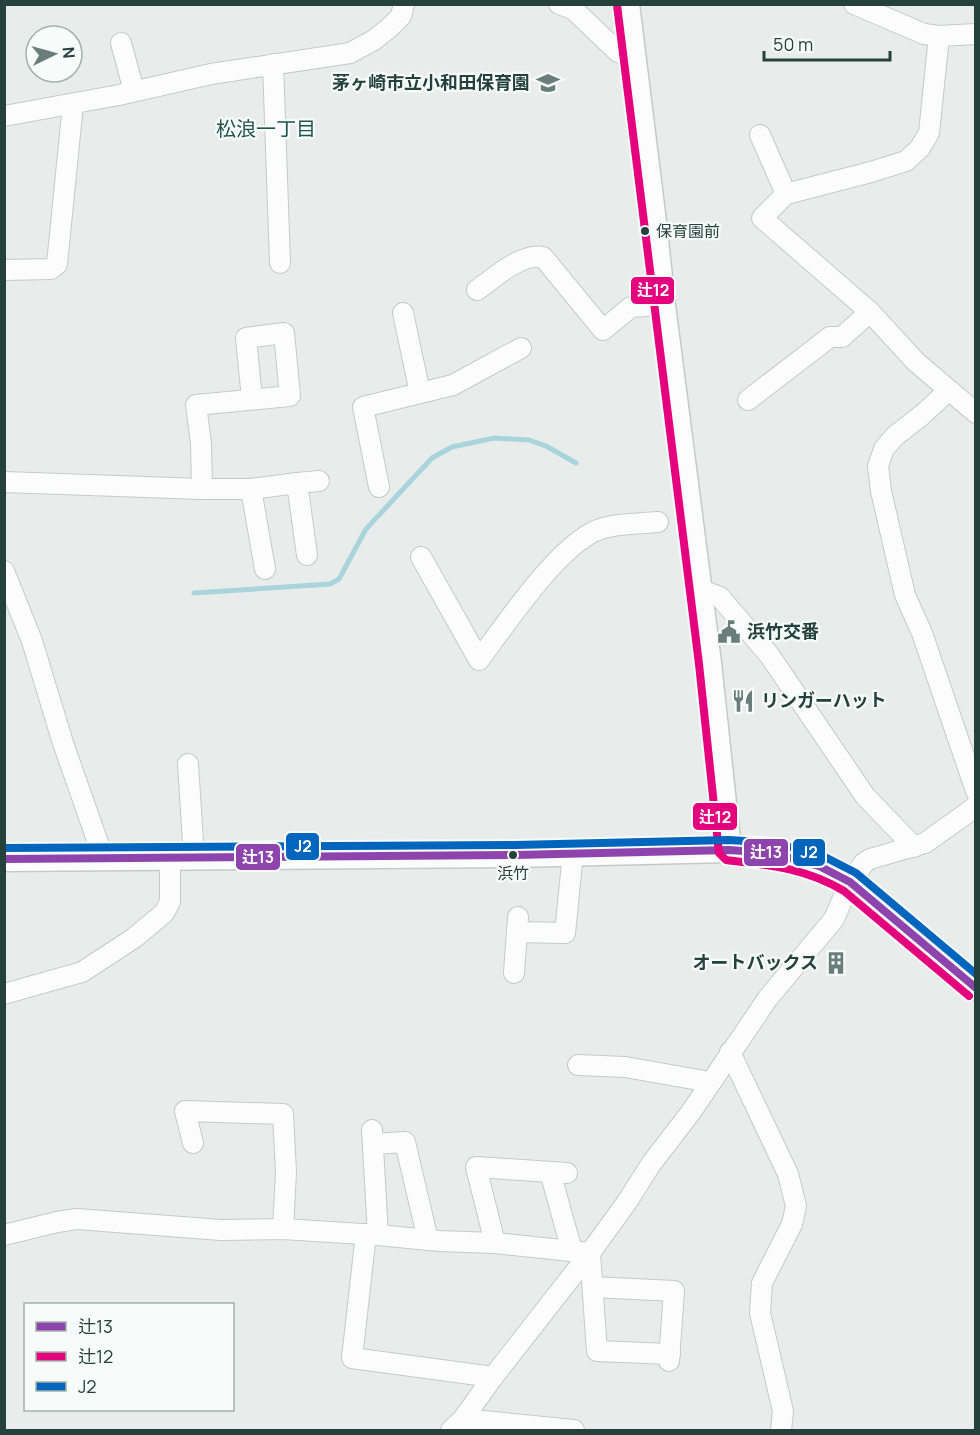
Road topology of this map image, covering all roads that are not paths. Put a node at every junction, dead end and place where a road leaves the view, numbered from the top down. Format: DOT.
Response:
graph roads {
  1 [pos="404,4"];
  2 [pos="559,4"];
  3 [pos="627,4"];
  4 [pos="854,4"];
  5 [pos="975,34"];
  6 [pos="939,36"];
  7 [pos="121,43"];
  8 [pos="633,57"];
  9 [pos="273,64"];
  10 [pos="134,92"];
  11 [pos="73,104"];
  12 [pos="4,116"];
  13 [pos="760,135"];
  14 [pos="786,194"];
  15 [pos="280,263"];
  16 [pos="4,270"];
  17 [pos="477,290"];
  18 [pos="663,305"];
  19 [pos="870,312"];
  20 [pos="403,313"];
  21 [pos="521,348"];
  22 [pos="948,391"];
  23 [pos="420,393"];
  24 [pos="252,399"];
  25 [pos="748,400"];
  26 [pos="975,413"];
  27 [pos="4,482"];
  28 [pos="319,482"];
  29 [pos="297,483"];
  30 [pos="379,487"];
  31 [pos="202,489"];
  32 [pos="251,489"];
  33 [pos="658,522"];
  34 [pos="307,555"];
  35 [pos="421,557"];
  36 [pos="265,569"];
  37 [pos="4,571"];
  38 [pos="699,589"];
  39 [pos="188,764"];
  40 [pos="975,804"];
  41 [pos="914,847"];
  42 [pos="729,850"];
  43 [pos="573,853"];
  44 [pos="103,857"];
  45 [pos="170,858"];
  46 [pos="195,858"];
  47 [pos="4,859"];
  48 [pos="850,882"];
  49 [pos="514,973"];
  50 [pos="975,988"];
  51 [pos="4,994"];
  52 [pos="730,1052"];
  53 [pos="578,1065"];
  54 [pos="710,1082"];
  55 [pos="194,1143"];
  56 [pos="283,1230"];
  57 [pos="4,1235"];
  58 [pos="372,1235"];
  59 [pos="428,1240"];
  60 [pos="495,1243"];
  61 [pos="581,1252"];
  62 [pos="592,1287"];
  63 [pos="493,1377"];
  64 [pos="457,1425"];
  65 [pos="516,1428"];
  66 [pos="574,1431"];
  67 [pos="781,1431"];
  1 -- 9 [label="street"];
  2 -- 8 [label="street"];
  3 -- 8 [label="street"];
  4 -- 6 [label="street"];
  5 -- 6 [label="street"];
  6 -- 14 [label="street"];
  7 -- 10 [label="street"];
  8 -- 18 [label="street"];
  9 -- 10 [label="street"];
  9 -- 15 [label="street"];
  10 -- 11 [label="street"];
  11 -- 12 [label="street"];
  11 -- 16 [label="street"];
  13 -- 14 [label="street"];
  14 -- 19 [label="street"];
  17 -- 18 [label="street"];
  18 -- 38 [label="street"];
  19 -- 22 [label="street"];
  19 -- 25 [label="street"];
  20 -- 23 [label="street"];
  21 -- 23 [label="street"];
  22 -- 26 [label="street"];
  22 -- 40 [label="street"];
  23 -- 30 [label="street"];
  24 -- 31 [label="street"];
  27 -- 31 [label="street"];
  28 -- 29 [label="street"];
  29 -- 32 [label="street"];
  29 -- 34 [label="street"];
  31 -- 32 [label="street"];
  32 -- 36 [label="street"];
  33 -- 35 [label="street"];
  37 -- 44 [label="street"];
  38 -- 41 [label="street"];
  38 -- 42 [label="street"];
  39 -- 46 [label="street"];
  40 -- 41 [label="street"];
  41 -- 48 [label="street"];
  42 -- 43 [label="street"];
  42 -- 48 [label="street"];
  43 -- 46 [label="street"];
  43 -- 49 [label="street"];
  44 -- 45 [label="street"];
  44 -- 47 [label="street"];
  45 -- 46 [label="street"];
  45 -- 51 [label="street"];
  48 -- 50 [label="street"];
  48 -- 52 [label="street"];
  52 -- 54 [label="street"];
  52 -- 67 [label="street"];
  53 -- 54 [label="street"];
  54 -- 61 [label="street"];
  55 -- 56 [label="street"];
  56 -- 57 [label="street"];
  56 -- 58 [label="street"];
  58 -- 59 [label="street"];
  58 -- 59 [label="street"];
  58 -- 63 [label="street"];
  59 -- 60 [label="street"];
  60 -- 61 [label="street"];
  60 -- 61 [label="street"];
  61 -- 62 [label="street"];
  61 -- 63 [label="street"];
  62 -- 62 [label="street"];
  63 -- 64 [label="street"];
  64 -- 65 [label="street"];
  65 -- 66 [label="street"];
}
